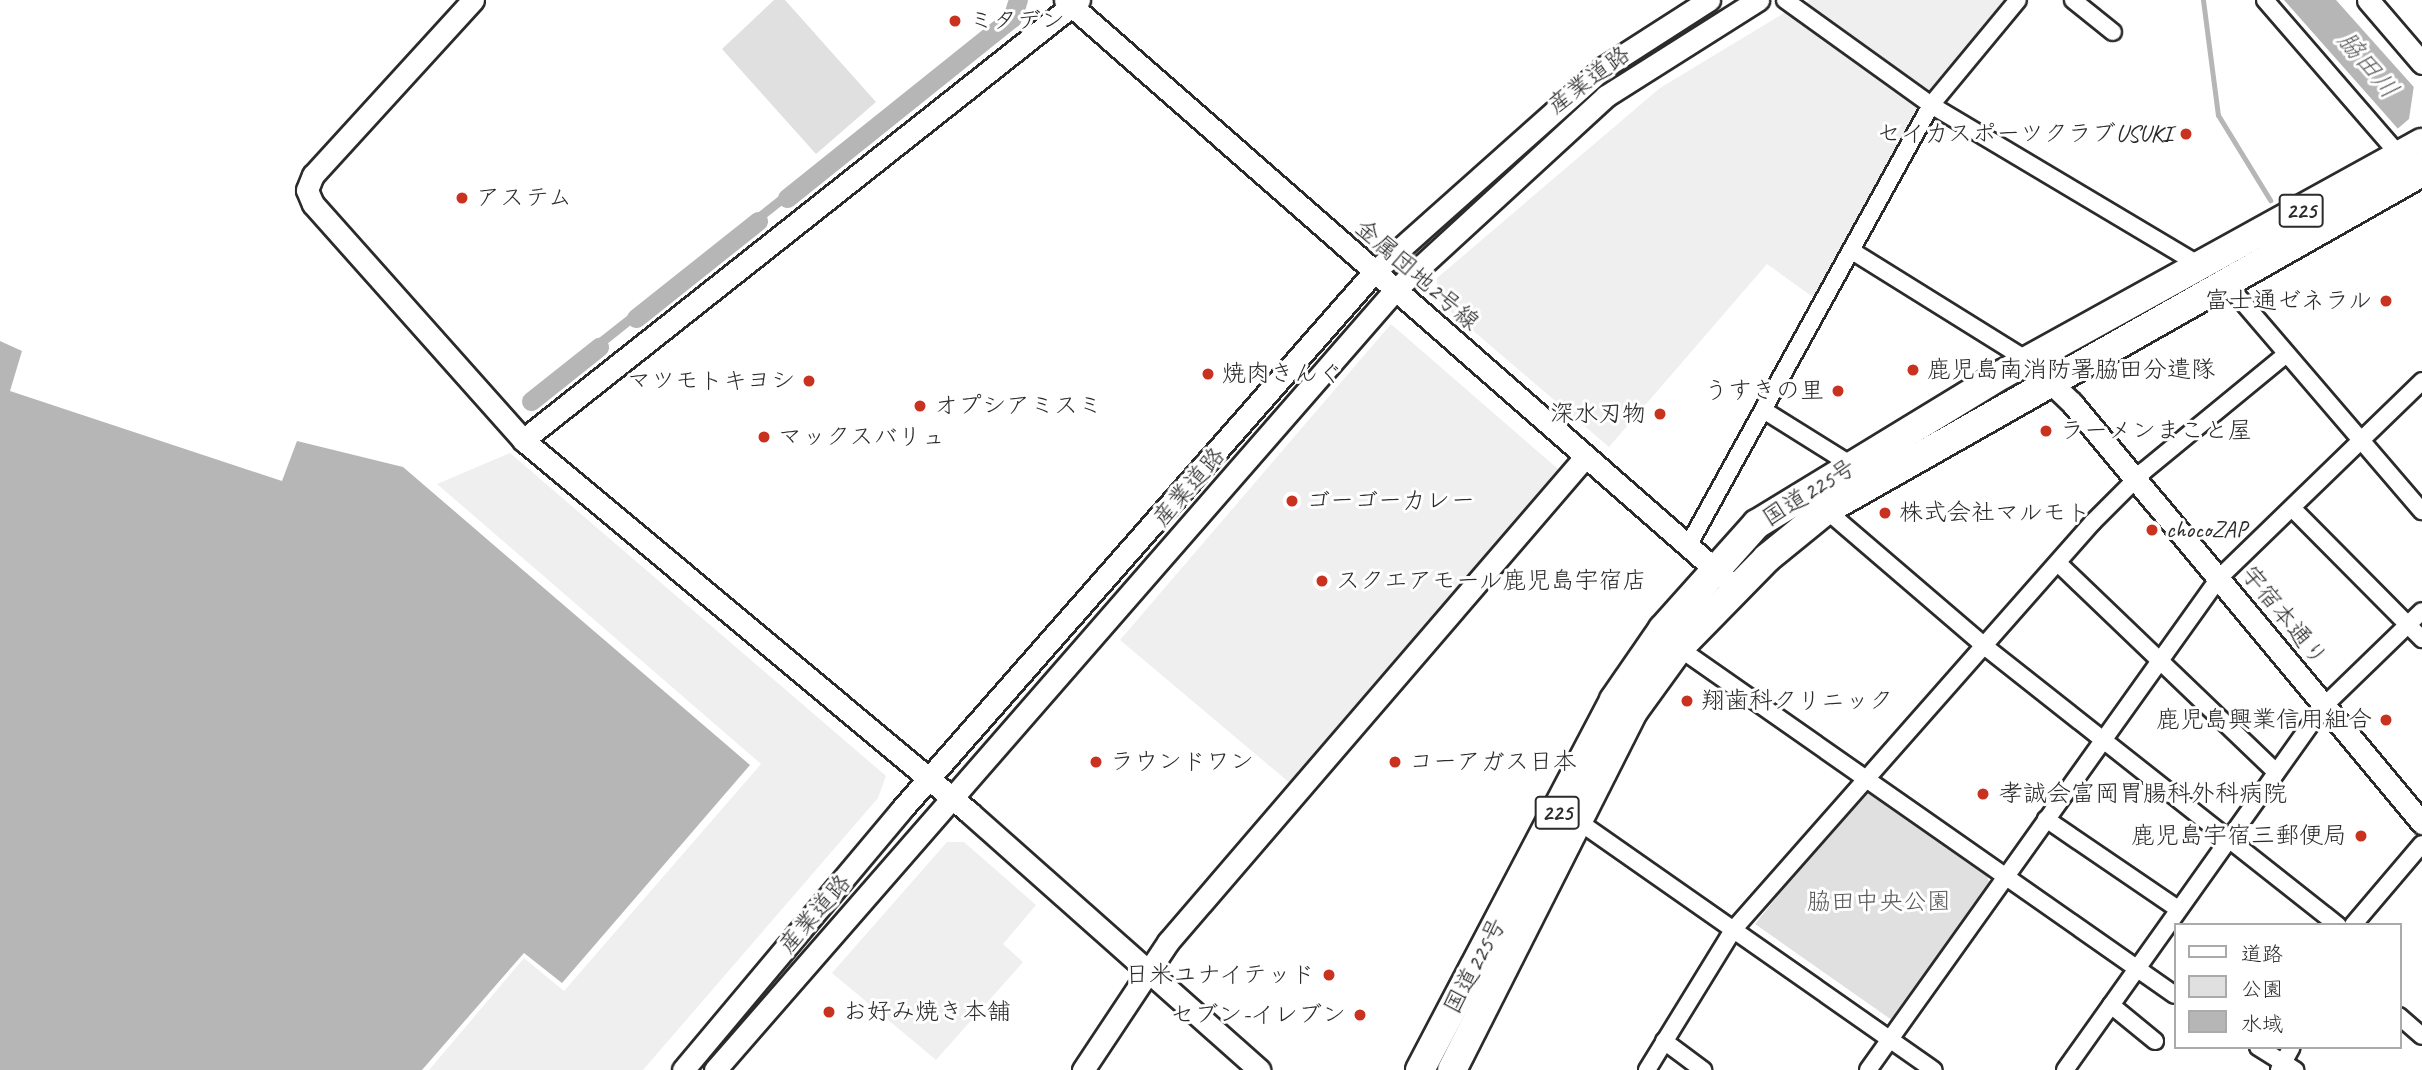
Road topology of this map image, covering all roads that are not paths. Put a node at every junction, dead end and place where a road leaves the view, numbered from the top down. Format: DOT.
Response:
graph roads {
  1 [pos="472,0"];
  2 [pos="1709,0"];
  3 [pos="1758,0"];
  4 [pos="1785,0"];
  5 [pos="2018,0"];
  6 [pos="2073,0"];
  7 [pos="2265,0"];
  8 [pos="2368,0"];
  9 [pos="1072,2"];
  10 [pos="2113,32"];
  11 [pos="2422,63"];
  12 [pos="1931,105"];
  13 [pos="2416,162"];
  14 [pos="1852,251"];
  15 [pos="2201,266"];
  16 [pos="1374,272"];
  17 [pos="2228,285"];
  18 [pos="1394,291"];
  19 [pos="2285,355"];
  20 [pos="2027,360"];
  21 [pos="2422,381"];
  22 [pos="2049,382"];
  23 [pos="1765,411"];
  24 [pos="523,440"];
  25 [pos="2360,441"];
  26 [pos="1586,457"];
  27 [pos="1853,466"];
  28 [pos="2135,479"];
  29 [pos="2292,508"];
  30 [pos="1826,510"];
  31 [pos="2422,511"];
  32 [pos="1688,546"];
  33 [pos="2059,564"];
  34 [pos="1714,569"];
  35 [pos="2219,578"];
  36 [pos="1736,588"];
  37 [pos="2422,611"];
  38 [pos="2408,625"];
  39 [pos="2422,639"];
  40 [pos="1679,648"];
  41 [pos="1988,649"];
  42 [pos="2160,660"];
  43 [pos="2324,706"];
  44 [pos="2103,741"];
  45 [pos="2276,772"];
  46 [pos="1864,780"];
  47 [pos="931,781"];
  48 [pos="951,797"];
  49 [pos="2046,819"];
  50 [pos="1578,821"];
  51 [pos="2422,823"];
  52 [pos="2228,836"];
  53 [pos="2422,844"];
  54 [pos="2003,877"];
  55 [pos="2178,909"];
  56 [pos="2336,923"];
  57 [pos="2355,923"];
  58 [pos="1733,930"];
  59 [pos="2136,970"];
  60 [pos="1147,973"];
  61 [pos="2174,994"];
  62 [pos="2111,1005"];
  63 [pos="2401,1018"];
  64 [pos="2422,1036"];
  65 [pos="1889,1039"];
  66 [pos="1664,1041"];
  67 [pos="2155,1041"];
  68 [pos="2261,1049"];
  69 [pos="2291,1049"];
  70 [pos="2286,1068"];
  71 [pos="683,1070"];
  72 [pos="715,1070"];
  73 [pos="1083,1070"];
  74 [pos="1259,1070"];
  75 [pos="1420,1070"];
  76 [pos="1452,1070"];
  77 [pos="1647,1070"];
  78 [pos="1703,1070"];
  79 [pos="1868,1070"];
  80 [pos="1933,1070"];
  81 [pos="2066,1070"];
  1 -- 24 [label="street"];
  2 -- 16 [label="street, 産業道路"];
  3 -- 18 [label="street, 産業道路"];
  4 -- 12 [label="street"];
  5 -- 12 [label="street"];
  6 -- 10 [label="street"];
  7 -- 13 [label="street"];
  8 -- 11 [label="street"];
  9 -- 16 [label="street, 金属団地2号線"];
  9 -- 24 [label="street"];
  12 -- 14 [label="street"];
  12 -- 15 [label="street"];
  13 -- 15 [label="highway, 国道225号 / 225"];
  13 -- 17 [label="highway, 国道225号 / 225"];
  14 -- 20 [label="street"];
  14 -- 23 [label="street"];
  15 -- 20 [label="highway, 国道225号 / 225"];
  16 -- 18 [label="street, 金属団地2号線"];
  16 -- 47 [label="street, 産業道路"];
  17 -- 19 [label="street"];
  17 -- 22 [label="highway, 国道225号 / 225"];
  18 -- 26 [label="street, 金属団地2号線"];
  18 -- 48 [label="street, 産業道路"];
  19 -- 25 [label="street"];
  19 -- 28 [label="street"];
  20 -- 22 [label="street, 宇宿本通り"];
  20 -- 27 [label="highway, 国道225号 / 225"];
  21 -- 25 [label="street"];
  22 -- 28 [label="street, 宇宿本通り"];
  22 -- 30 [label="highway, 国道225号 / 225"];
  23 -- 27 [label="street"];
  23 -- 32 [label="street"];
  24 -- 47 [label="street"];
  25 -- 29 [label="street"];
  25 -- 31 [label="street"];
  26 -- 32 [label="street, 金属団地2号線"];
  26 -- 60 [label="street"];
  27 -- 34 [label="highway, 国道225号 / 225"];
  28 -- 33 [label="street"];
  28 -- 35 [label="street, 宇宿本通り"];
  29 -- 35 [label="street"];
  29 -- 38 [label="street"];
  30 -- 36 [label="highway, 国道225号 / 225"];
  30 -- 41 [label="street"];
  32 -- 34 [label="street, 金属団地2号線"];
  33 -- 41 [label="street"];
  33 -- 42 [label="street"];
  34 -- 36 [label="street, 金属団地2号線"];
  34 -- 75 [label="highway, 国道225号 / 225"];
  35 -- 42 [label="street"];
  35 -- 43 [label="street, 宇宿本通り"];
  36 -- 40 [label="highway, 国道225号 / 225"];
  37 -- 38 [label="street"];
  38 -- 39 [label="street"];
  38 -- 43 [label="street"];
  40 -- 46 [label="street"];
  40 -- 50 [label="highway, 国道225号 / 225"];
  41 -- 44 [label="street"];
  41 -- 46 [label="street"];
  42 -- 44 [label="street"];
  42 -- 45 [label="street"];
  43 -- 45 [label="street"];
  43 -- 51 [label="street, 宇宿本通り"];
  44 -- 49 [label="street"];
  44 -- 52 [label="street"];
  45 -- 52 [label="street"];
  46 -- 54 [label="street"];
  46 -- 58 [label="street"];
  47 -- 48 [label="street"];
  47 -- 71 [label="street, 産業道路"];
  48 -- 60 [label="street"];
  48 -- 72 [label="street, 産業道路"];
  49 -- 54 [label="street"];
  49 -- 55 [label="street"];
  50 -- 58 [label="street"];
  50 -- 76 [label="highway, 国道225号 / 225"];
  52 -- 55 [label="street"];
  52 -- 56 [label="street"];
  53 -- 57 [label="street"];
  54 -- 59 [label="street"];
  54 -- 65 [label="street"];
  55 -- 59 [label="street"];
  58 -- 65 [label="street"];
  58 -- 66 [label="street"];
  59 -- 61 [label="street"];
  59 -- 62 [label="street"];
  60 -- 73 [label="street"];
  60 -- 74 [label="street"];
  62 -- 67 [label="street"];
  62 -- 81 [label="street"];
  63 -- 64 [label="street"];
  65 -- 79 [label="street"];
  65 -- 80 [label="street"];
  66 -- 77 [label="street"];
  66 -- 78 [label="street"];
  68 -- 70 [label="street"];
  69 -- 70 [label="street"];
}
